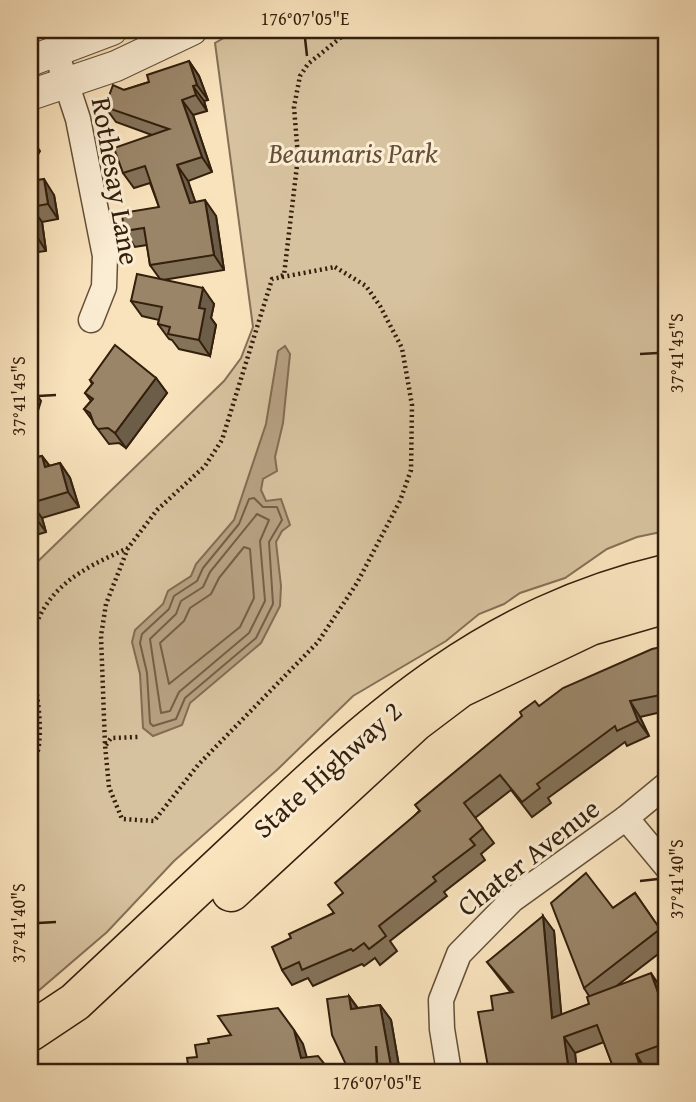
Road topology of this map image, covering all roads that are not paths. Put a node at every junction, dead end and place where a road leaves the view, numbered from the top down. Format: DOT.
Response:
graph roads {
  1 [pos="112,30"];
  2 [pos="192,30"];
  3 [pos="43,56"];
  4 [pos="67,82"];
  5 [pos="30,95"];
  6 [pos="91,320"];
  7 [pos="666,574"];
  8 [pos="666,604"];
  9 [pos="666,785"];
  10 [pos="626,818"];
  11 [pos="666,866"];
  12 [pos="30,1032"];
  13 [pos="30,1061"];
  14 [pos="449,1072"];
  1 -- 3 [label="street"];
  2 -- 4 [label="street"];
  3 -- 4 [label="street, Rothesay Lane"];
  4 -- 5 [label="street"];
  4 -- 6 [label="street, Rothesay Lane"];
  7 -- 12 [label="highway, State Highway 2"];
  8 -- 13 [label="highway, State Highway 2"];
  9 -- 10 [label="street, Chater Avenue"];
  10 -- 11 [label="street"];
  10 -- 14 [label="street, Chater Avenue"];
}
